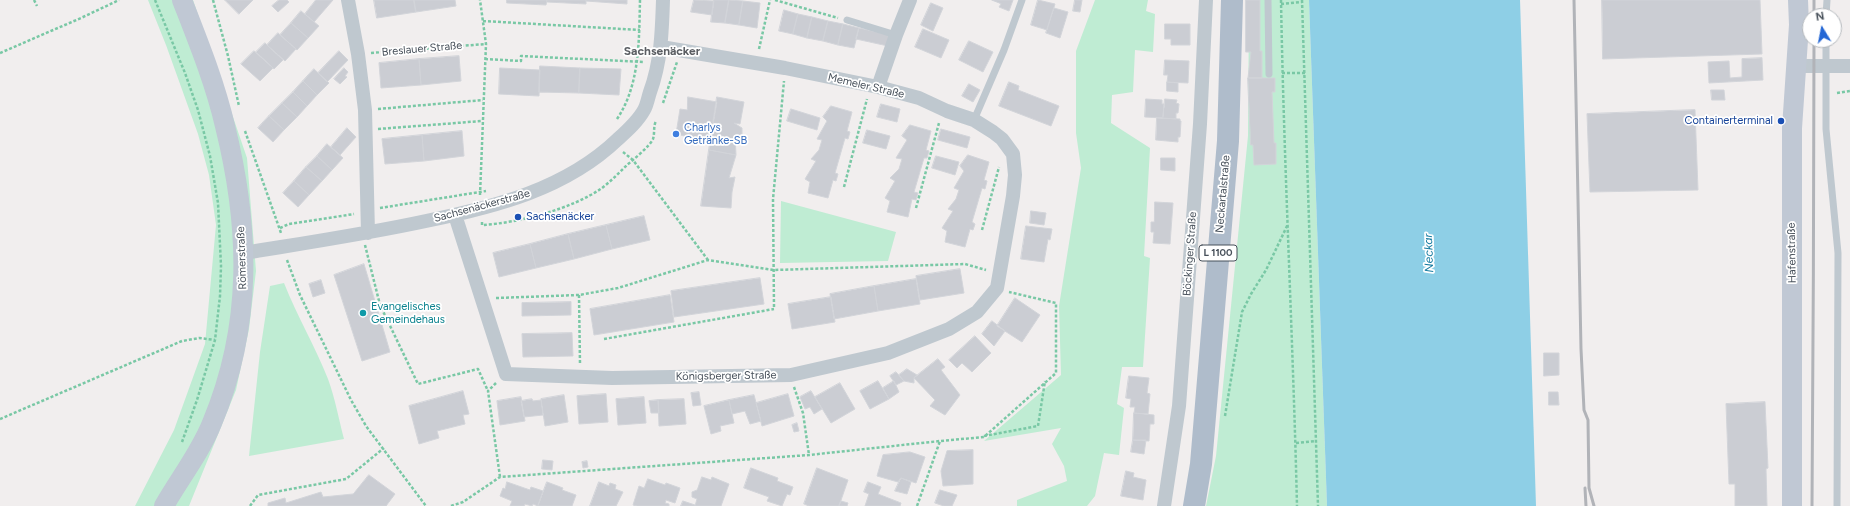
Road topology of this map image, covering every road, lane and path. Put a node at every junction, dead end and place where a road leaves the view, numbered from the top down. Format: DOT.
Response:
graph roads {
  1 [pos="34,0"];
  2 [pos="119,0"];
  3 [pos="155,0"];
  4 [pos="182,0"];
  5 [pos="213,0"];
  6 [pos="348,0"];
  7 [pos="480,0"];
  8 [pos="640,0"];
  9 [pos="663,0"];
  10 [pos="770,0"];
  11 [pos="775,0"];
  12 [pos="910,0"];
  13 [pos="1022,0"];
  14 [pos="1206,0"];
  15 [pos="1232,0"];
  16 [pos="1268,0"];
  17 [pos="1798,0"];
  18 [pos="1302,1"];
  19 [pos="1281,2"];
  20 [pos="37,6"];
  21 [pos="847,20"];
  22 [pos="483,21"];
  23 [pos="640,30"];
  24 [pos="896,35"];
  25 [pos="486,44"];
  26 [pos="661,47"];
  27 [pos="1826,48"];
  28 [pos="681,51"];
  29 [pos="0,54"];
  30 [pos="358,54"];
  31 [pos="485,59"];
  32 [pos="636,61"];
  33 [pos="659,63"];
  34 [pos="756,64"];
  35 [pos="1797,66"];
  36 [pos="1825,66"];
  37 [pos="1850,66"];
  38 [pos="785,68"];
  39 [pos="1305,73"];
  40 [pos="1269,74"];
  41 [pos="1282,74"];
  42 [pos="875,86"];
  43 [pos="483,100"];
  44 [pos="661,108"];
  45 [pos="942,109"];
  46 [pos="240,110"];
  47 [pos="365,110"];
  48 [pos="656,120"];
  49 [pos="974,120"];
  50 [pos="482,121"];
  51 [pos="616,121"];
  52 [pos="243,125"];
  53 [pos="366,130"];
  54 [pos="613,144"];
  55 [pos="1006,144"];
  56 [pos="634,160"];
  57 [pos="844,187"];
  58 [pos="487,191"];
  59 [pos="480,192"];
  60 [pos="916,208"];
  61 [pos="480,209"];
  62 [pos="367,210"];
  63 [pos="455,215"];
  64 [pos="1288,223"];
  65 [pos="280,228"];
  66 [pos="982,230"];
  67 [pos="366,234"];
  68 [pos="284,246"];
  69 [pos="244,253"];
  70 [pos="708,260"];
  71 [pos="774,270"];
  72 [pos="998,281"];
  73 [pos="579,295"];
  74 [pos="481,298"];
  75 [pos="604,339"];
  76 [pos="215,340"];
  77 [pos="237,345"];
  78 [pos="506,374"];
  79 [pos="790,375"];
  80 [pos="580,377"];
  81 [pos="1045,381"];
  82 [pos="488,390"];
  83 [pos="0,419"];
  84 [pos="1224,423"];
  85 [pos="984,436"];
  86 [pos="940,441"];
  87 [pos="1316,442"];
  88 [pos="1296,443"];
  89 [pos="181,444"];
  90 [pos="384,448"];
  91 [pos="809,455"];
  92 [pos="500,477"];
  93 [pos="164,506"];
  94 [pos="250,506"];
  95 [pos="426,506"];
  96 [pos="451,506"];
  97 [pos="917,506"];
  98 [pos="1164,506"];
  99 [pos="1194,506"];
  100 [pos="1297,506"];
  101 [pos="1318,506"];
  102 [pos="1792,506"];
  103 [pos="1837,506"];
  1 -- 20 [label="path"];
  2 -- 29 [label="path"];
  3 -- 76 [label="path"];
  4 -- 69 [label="main road, Römerstraße"];
  5 -- 46 [label="path"];
  6 -- 30 [label="street"];
  7 -- 22 [label="path"];
  8 -- 23 [label="path"];
  9 -- 26 [label="street, Sachsenäckerstraße"];
  10 -- 34 [label="path"];
  11 -- 21 [label="path"];
  12 -- 24 [label="street"];
  13 -- 49 [label="lane"];
  14 -- 98 [label="street, Böckinger Straße"];
  15 -- 99 [label="main road, Neckartalstraße / L 1100"];
  16 -- 40 [label="lane"];
  17 -- 35 [label="main road, Hafenstraße"];
  18 -- 19 [label="path"];
  18 -- 39 [label="path"];
  19 -- 41 [label="path"];
  21 -- 24 [label="lane"];
  22 -- 23 [label="path"];
  22 -- 25 [label="path"];
  23 -- 32 [label="path"];
  24 -- 42 [label="street"];
  25 -- 30 [label="path, Breslauer Straße"];
  25 -- 31 [label="path"];
  26 -- 28 [label="street, Memeler Straße"];
  26 -- 33 [label="street, Sachsenäckerstraße"];
  27 -- 36 [label="lane"];
  28 -- 34 [label="street, Memeler Straße"];
  28 -- 44 [label="path"];
  30 -- 47 [label="street"];
  31 -- 32 [label="path"];
  31 -- 43 [label="path"];
  32 -- 33 [label="path"];
  32 -- 51 [label="path"];
  33 -- 54 [label="street, Sachsenäckerstraße"];
  34 -- 38 [label="street, Memeler Straße"];
  35 -- 36 [label="street"];
  35 -- 102 [label="main road, Hafenstraße"];
  36 -- 37 [label="street"];
  36 -- 103 [label="lane"];
  38 -- 42 [label="street, Memeler Straße"];
  38 -- 71 [label="path"];
  39 -- 41 [label="path"];
  39 -- 87 [label="path"];
  41 -- 64 [label="path"];
  42 -- 45 [label="street, Memeler Straße"];
  42 -- 57 [label="path"];
  43 -- 47 [label="path"];
  43 -- 50 [label="path"];
  45 -- 49 [label="street, Memeler Straße"];
  45 -- 60 [label="path"];
  47 -- 53 [label="street"];
  48 -- 56 [label="path"];
  49 -- 55 [label="street, Memeler Straße"];
  50 -- 53 [label="path"];
  50 -- 59 [label="path"];
  52 -- 65 [label="path"];
  53 -- 62 [label="street"];
  54 -- 56 [label="path"];
  54 -- 61 [label="street, Sachsenäckerstraße"];
  55 -- 66 [label="path"];
  55 -- 72 [label="street, Memeler Straße"];
  56 -- 61 [label="path"];
  56 -- 70 [label="path"];
  58 -- 59 [label="path"];
  59 -- 61 [label="path"];
  59 -- 62 [label="path"];
  61 -- 63 [label="street, Sachsenäckerstraße"];
  62 -- 65 [label="path"];
  62 -- 67 [label="street"];
  63 -- 67 [label="street, Sachsenäckerstraße"];
  63 -- 74 [label="street"];
  64 -- 84 [label="path"];
  64 -- 88 [label="path"];
  65 -- 68 [label="path"];
  67 -- 68 [label="street, Sachsenäckerstraße"];
  67 -- 82 [label="path"];
  68 -- 69 [label="street, Sachsenäckerstraße"];
  68 -- 90 [label="path"];
  69 -- 77 [label="main road, Römerstraße"];
  70 -- 71 [label="path"];
  70 -- 73 [label="path"];
  71 -- 72 [label="path"];
  71 -- 75 [label="path"];
  72 -- 79 [label="street, Königsberger Straße"];
  72 -- 81 [label="path"];
  73 -- 74 [label="path"];
  73 -- 80 [label="path"];
  74 -- 78 [label="street"];
  76 -- 77 [label="path"];
  76 -- 83 [label="path"];
  76 -- 89 [label="path"];
  77 -- 93 [label="main road, Römerstraße"];
  78 -- 80 [label="street, Königsberger Straße"];
  78 -- 82 [label="path"];
  79 -- 80 [label="street, Königsberger Straße"];
  79 -- 91 [label="path"];
  81 -- 85 [label="path"];
  81 -- 85 [label="path"];
  82 -- 92 [label="path"];
  85 -- 86 [label="path"];
  86 -- 91 [label="path"];
  86 -- 97 [label="path"];
  87 -- 88 [label="path"];
  87 -- 101 [label="path"];
  88 -- 100 [label="path"];
  90 -- 94 [label="path"];
  90 -- 95 [label="path"];
  91 -- 92 [label="path"];
  92 -- 96 [label="path"];
}
